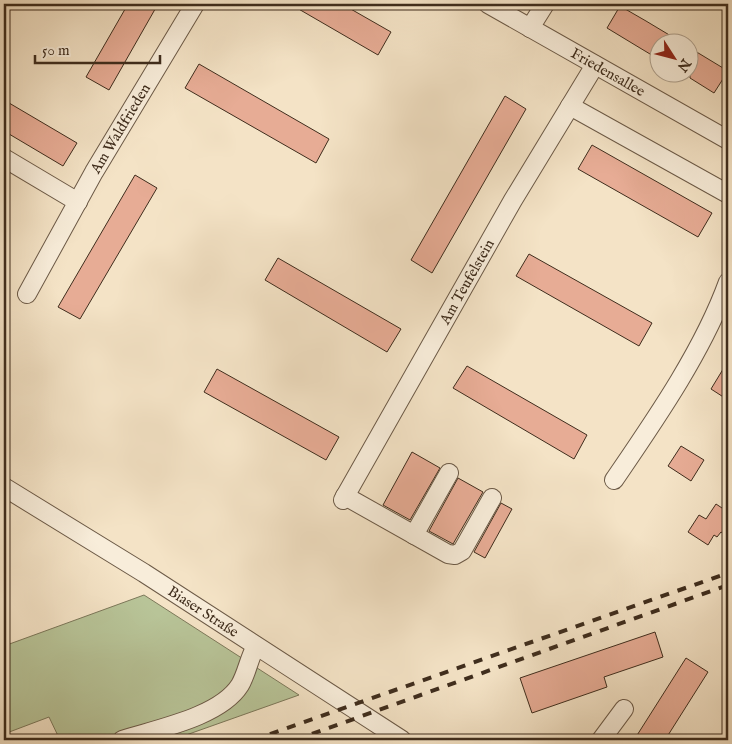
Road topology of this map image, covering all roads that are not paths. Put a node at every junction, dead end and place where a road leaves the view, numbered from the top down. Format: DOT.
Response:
graph roads {
  1 [pos="195,4"];
  2 [pos="488,4"];
  3 [pos="545,4"];
  4 [pos="530,28"];
  5 [pos="595,65"];
  6 [pos="570,106"];
  7 [pos="728,140"];
  8 [pos="4,158"];
  9 [pos="728,194"];
  10 [pos="78,202"];
  11 [pos="728,282"];
  12 [pos="27,294"];
  13 [pos="449,473"];
  14 [pos="614,480"];
  15 [pos="4,486"];
  16 [pos="492,498"];
  17 [pos="414,535"];
  18 [pos="256,646"];
  19 [pos="624,709"];
  20 [pos="122,740"];
  21 [pos="402,740"];
  22 [pos="601,740"];
  1 -- 10 [label="street, Am Waldfrieden"];
  2 -- 4 [label="street, Friedensallee"];
  3 -- 4 [label="street"];
  4 -- 5 [label="street, Friedensallee"];
  5 -- 6 [label="street, Am Teufelstein"];
  5 -- 7 [label="street, Friedensallee"];
  6 -- 9 [label="street"];
  6 -- 17 [label="street, Am Teufelstein"];
  8 -- 10 [label="street"];
  10 -- 12 [label="street, Am Waldfrieden"];
  11 -- 14 [label="street"];
  13 -- 17 [label="street"];
  15 -- 18 [label="street, Biaser Straße"];
  16 -- 17 [label="street"];
  18 -- 20 [label="street"];
  18 -- 21 [label="street, Biaser Straße"];
  19 -- 22 [label="street"];
}
